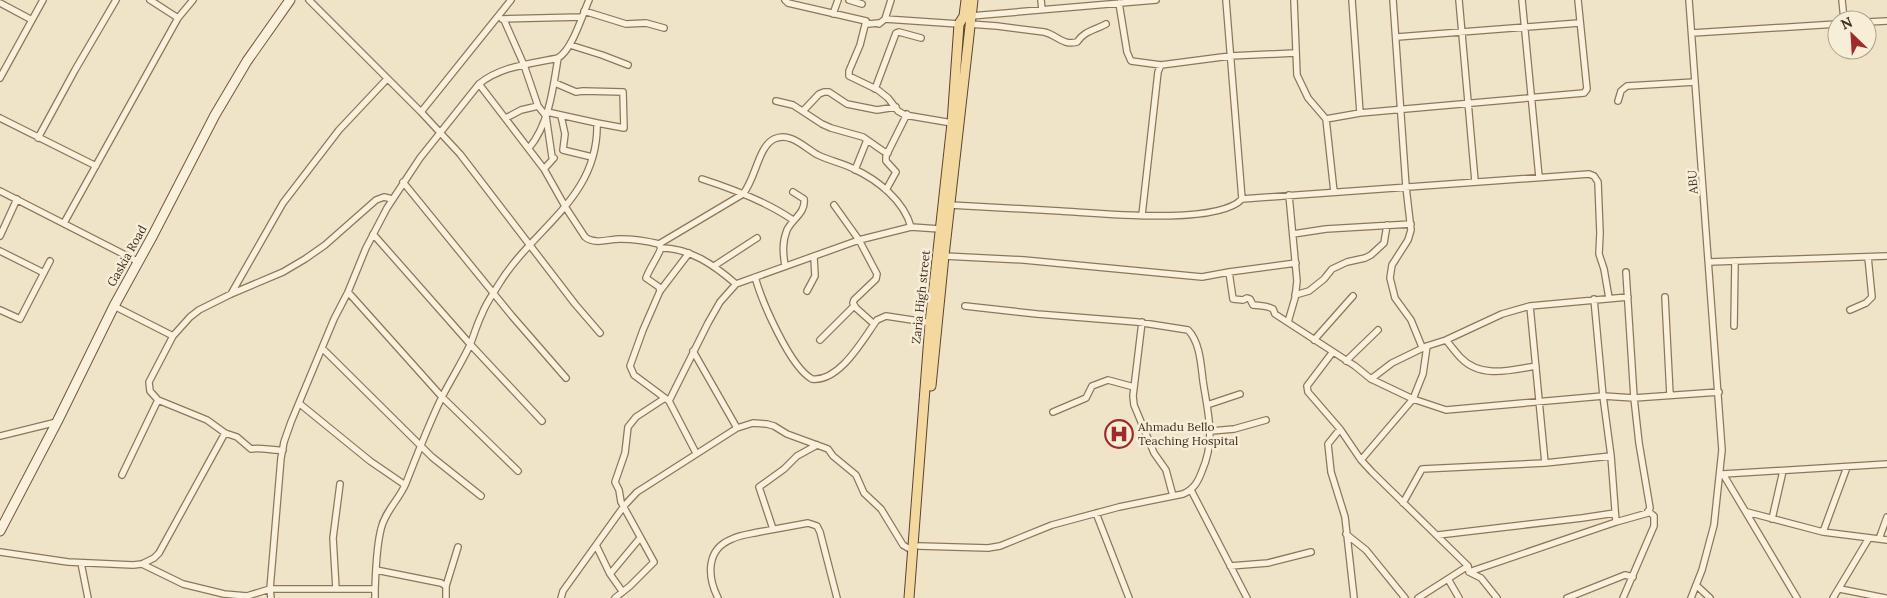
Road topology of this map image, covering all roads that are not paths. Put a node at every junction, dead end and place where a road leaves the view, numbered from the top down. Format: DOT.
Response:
graph roads {
  1 [pos="43,0"];
  2 [pos="116,0"];
  3 [pos="150,0"];
  4 [pos="193,0"];
  5 [pos="290,0"];
  6 [pos="309,0"];
  7 [pos="511,0"];
  8 [pos="589,0"];
  9 [pos="784,0"];
  10 [pos="838,0"];
  11 [pos="849,0"];
  12 [pos="890,0"];
  13 [pos="966,0"];
  14 [pos="972,0"];
  15 [pos="1041,0"];
  16 [pos="1156,0"];
  17 [pos="1226,0"];
  18 [pos="1294,0"];
  19 [pos="1352,0"];
  20 [pos="1393,0"];
  21 [pos="1459,0"];
  22 [pos="1522,0"];
  23 [pos="1578,0"];
  24 [pos="1689,0"];
  25 [pos="0,3"];
  26 [pos="1118,3"];
  27 [pos="862,4"];
  28 [pos="1042,10"];
  29 [pos="583,14"];
  30 [pos="833,14"];
  31 [pos="178,18"];
  32 [pos="885,18"];
  33 [pos="501,19"];
  34 [pos="32,20"];
  35 [pos="970,20"];
  36 [pos="866,21"];
  37 [pos="1580,22"];
  38 [pos="959,24"];
  39 [pos="1106,24"];
  40 [pos="1827,25"];
  41 [pos="1524,26"];
  42 [pos="664,28"];
  43 [pos="1462,32"];
  44 [pos="1692,33"];
  45 [pos="1397,37"];
  46 [pos="921,38"];
  47 [pos="570,45"];
  48 [pos="1295,53"];
  49 [pos="1230,56"];
  50 [pos="558,58"];
  51 [pos="524,65"];
  52 [pos="1161,65"];
  53 [pos="628,66"];
  54 [pos="0,78"];
  55 [pos="387,79"];
  56 [pos="1695,82"];
  57 [pos="479,84"];
  58 [pos="555,84"];
  59 [pos="876,88"];
  60 [pos="1531,98"];
  61 [pos="776,101"];
  62 [pos="1618,101"];
  63 [pos="1468,104"];
  64 [pos="538,106"];
  65 [pos="896,107"];
  66 [pos="803,111"];
  67 [pos="1400,111"];
  68 [pos="421,112"];
  69 [pos="1360,113"];
  70 [pos="547,114"];
  71 [pos="907,114"];
  72 [pos="561,116"];
  73 [pos="0,118"];
  74 [pos="506,118"];
  75 [pos="1326,119"];
  76 [pos="952,123"];
  77 [pos="597,124"];
  78 [pos="441,133"];
  79 [pos="38,138"];
  80 [pos="867,140"];
  81 [pos="529,148"];
  82 [pos="888,153"];
  83 [pos="592,157"];
  84 [pos="96,166"];
  85 [pos="544,169"];
  86 [pos="855,170"];
  87 [pos="1539,177"];
  88 [pos="702,179"];
  89 [pos="1475,181"];
  90 [pos="403,182"];
  91 [pos="1406,186"];
  92 [pos="886,190"];
  93 [pos="0,191"];
  94 [pos="793,192"];
  95 [pos="1334,192"];
  96 [pos="743,194"];
  97 [pos="1289,195"];
  98 [pos="17,199"];
  99 [pos="392,199"];
  100 [pos="1242,199"];
  101 [pos="834,205"];
  102 [pos="950,205"];
  103 [pos="566,208"];
  104 [pos="1142,215"];
  105 [pos="793,220"];
  106 [pos="64,223"];
  107 [pos="1411,224"];
  108 [pos="1387,225"];
  109 [pos="911,227"];
  110 [pos="940,229"];
  111 [pos="373,234"];
  112 [pos="1293,234"];
  113 [pos="0,236"];
  114 [pos="757,238"];
  115 [pos="859,240"];
  116 [pos="530,244"];
  117 [pos="660,246"];
  118 [pos="0,251"];
  119 [pos="689,253"];
  120 [pos="944,256"];
  121 [pos="1887,256"];
  122 [pos="814,257"];
  123 [pos="1868,257"];
  124 [pos="50,261"];
  125 [pos="137,261"];
  126 [pos="1734,261"];
  127 [pos="1709,262"];
  128 [pos="1296,263"];
  129 [pos="714,266"];
  130 [pos="785,266"];
  131 [pos="44,272"];
  132 [pos="1229,272"];
  133 [pos="1626,272"];
  134 [pos="754,277"];
  135 [pos="736,284"];
  136 [pos="660,291"];
  137 [pos="807,291"];
  138 [pos="348,292"];
  139 [pos="494,293"];
  140 [pos="231,294"];
  141 [pos="1295,295"];
  142 [pos="1353,296"];
  143 [pos="1628,297"];
  144 [pos="1665,297"];
  145 [pos="1609,298"];
  146 [pos="1594,300"];
  147 [pos="114,306"];
  148 [pos="854,306"];
  149 [pos="966,306"];
  150 [pos="1530,306"];
  151 [pos="0,310"];
  152 [pos="1850,310"];
  153 [pos="1142,322"];
  154 [pos="1288,322"];
  155 [pos="933,323"];
  156 [pos="874,324"];
  157 [pos="1734,326"];
  158 [pos="1378,330"];
  159 [pos="600,333"];
  160 [pos="173,336"];
  161 [pos="820,340"];
  162 [pos="1314,340"];
  163 [pos="1446,340"];
  164 [pos="470,344"];
  165 [pos="1425,346"];
  166 [pos="322,348"];
  167 [pos="693,351"];
  168 [pos="1332,353"];
  169 [pos="1346,361"];
  170 [pos="1536,366"];
  171 [pos="566,378"];
  172 [pos="1372,380"];
  173 [pos="1134,387"];
  174 [pos="1719,392"];
  175 [pos="1240,394"];
  176 [pos="1670,395"];
  177 [pos="1603,396"];
  178 [pos="442,397"];
  179 [pos="1634,398"];
  180 [pos="1413,399"];
  181 [pos="158,400"];
  182 [pos="667,400"];
  183 [pos="1540,401"];
  184 [pos="300,404"];
  185 [pos="1207,405"];
  186 [pos="1053,412"];
  187 [pos="1266,420"];
  188 [pos="542,421"];
  189 [pos="57,422"];
  190 [pos="737,428"];
  191 [pos="1340,429"];
  192 [pos="1211,431"];
  193 [pos="225,433"];
  194 [pos="0,436"];
  195 [pos="421,444"];
  196 [pos="817,444"];
  197 [pos="283,450"];
  198 [pos="696,453"];
  199 [pos="1611,456"];
  200 [pos="1361,460"];
  201 [pos="1545,463"];
  202 [pos="1887,464"];
  203 [pos="1847,467"];
  204 [pos="518,471"];
  205 [pos="1783,471"];
  206 [pos="1721,474"];
  207 [pos="122,475"];
  208 [pos="340,484"];
  209 [pos="405,485"];
  210 [pos="1190,490"];
  211 [pos="481,496"];
  212 [pos="1173,496"];
  213 [pos="1403,503"];
  214 [pos="624,506"];
  215 [pos="1648,511"];
  216 [pos="1747,512"];
  217 [pos="1096,513"];
  218 [pos="1615,513"];
  219 [pos="1887,517"];
  220 [pos="1772,519"];
  221 [pos="1616,522"];
  222 [pos="773,529"];
  223 [pos="0,531"];
  224 [pos="1823,532"];
  225 [pos="1346,534"];
  226 [pos="1438,535"];
  227 [pos="640,538"];
  228 [pos="1869,538"];
  229 [pos="1879,539"];
  230 [pos="1887,540"];
  231 [pos="596,545"];
  232 [pos="458,547"];
  233 [pos="916,547"];
  234 [pos="0,552"];
  235 [pos="1311,552"];
  236 [pos="81,563"];
  237 [pos="142,564"];
  238 [pos="1230,566"];
  239 [pos="1469,569"];
  240 [pos="376,570"];
  241 [pos="610,574"];
  242 [pos="1633,577"];
  243 [pos="1448,579"];
  244 [pos="1696,585"];
  245 [pos="446,586"];
  246 [pos="336,588"];
  247 [pos="270,589"];
  248 [pos="375,589"];
  249 [pos="1840,589"];
  250 [pos="622,591"];
  251 [pos="88,598"];
  252 [pos="271,598"];
  253 [pos="375,598"];
  254 [pos="446,598"];
  255 [pos="562,598"];
  256 [pos="615,598"];
  257 [pos="718,598"];
  258 [pos="837,598"];
  259 [pos="910,598"];
  260 [pos="916,598"];
  261 [pos="1129,598"];
  262 [pos="1247,598"];
  263 [pos="1354,598"];
  264 [pos="1405,598"];
  265 [pos="1418,598"];
  266 [pos="1458,598"];
  267 [pos="1497,598"];
  268 [pos="1567,598"];
  269 [pos="1623,598"];
  270 [pos="1691,598"];
  271 [pos="1710,598"];
  272 [pos="1797,598"];
  273 [pos="1833,598"];
  274 [pos="1886,598"];
  1 -- 34 [label="street"];
  2 -- 79 [label="street"];
  3 -- 31 [label="street"];
  4 -- 31 [label="street"];
  5 -- 125 [label="main road, Gaskia Road"];
  6 -- 55 [label="street"];
  7 -- 33 [label="street"];
  8 -- 29 [label="street"];
  9 -- 30 [label="street"];
  10 -- 30 [label="street"];
  11 -- 27 [label="street"];
  12 -- 32 [label="street"];
  13 -- 38 [label="main road, Zaria High street"];
  14 -- 35 [label="main road, Zaria High street"];
  15 -- 28 [label="street"];
  16 -- 26 [label="street"];
  17 -- 49 [label="street"];
  18 -- 48 [label="street"];
  19 -- 69 [label="street"];
  20 -- 45 [label="street"];
  21 -- 43 [label="street"];
  22 -- 41 [label="street"];
  23 -- 37 [label="street"];
  24 -- 44 [label="street, ABU"];
  25 -- 34 [label="street"];
  26 -- 28 [label="street"];
  26 -- 52 [label="street"];
  28 -- 35 [label="street"];
  29 -- 33 [label="street"];
  29 -- 42 [label="street"];
  29 -- 47 [label="street"];
  30 -- 36 [label="street"];
  31 -- 84 [label="street"];
  32 -- 36 [label="street"];
  32 -- 38 [label="street"];
  33 -- 51 [label="street"];
  33 -- 68 [label="street"];
  34 -- 54 [label="street"];
  35 -- 39 [label="street"];
  35 -- 102 [label="main road, Zaria High street"];
  36 -- 59 [label="street"];
  37 -- 41 [label="street"];
  37 -- 60 [label="street"];
  38 -- 76 [label="main road, Zaria High street"];
  40 -- 44 [label="street"];
  41 -- 43 [label="street"];
  41 -- 60 [label="street"];
  43 -- 45 [label="street"];
  43 -- 63 [label="street"];
  44 -- 56 [label="street, ABU"];
  45 -- 67 [label="street"];
  46 -- 59 [label="street"];
  47 -- 50 [label="street"];
  47 -- 53 [label="street"];
  48 -- 49 [label="street"];
  48 -- 75 [label="street"];
  49 -- 52 [label="street"];
  49 -- 100 [label="street"];
  50 -- 51 [label="street"];
  50 -- 58 [label="street"];
  51 -- 57 [label="street"];
  51 -- 64 [label="street"];
  52 -- 104 [label="street"];
  55 -- 68 [label="street"];
  55 -- 140 [label="street"];
  56 -- 62 [label="street"];
  56 -- 127 [label="street, ABU"];
  57 -- 74 [label="street"];
  57 -- 78 [label="street"];
  58 -- 70 [label="street"];
  58 -- 77 [label="street"];
  59 -- 65 [label="street"];
  60 -- 63 [label="street"];
  60 -- 87 [label="street"];
  61 -- 66 [label="street"];
  63 -- 67 [label="street"];
  63 -- 89 [label="street"];
  64 -- 70 [label="street"];
  64 -- 74 [label="street"];
  65 -- 66 [label="street"];
  65 -- 71 [label="street"];
  66 -- 80 [label="street"];
  67 -- 69 [label="street"];
  67 -- 91 [label="street"];
  68 -- 78 [label="street"];
  69 -- 75 [label="street"];
  70 -- 72 [label="street"];
  70 -- 81 [label="street"];
  70 -- 85 [label="street"];
  71 -- 76 [label="street"];
  71 -- 82 [label="street"];
  72 -- 77 [label="street"];
  72 -- 83 [label="street"];
  73 -- 79 [label="street"];
  74 -- 81 [label="street"];
  75 -- 95 [label="street"];
  76 -- 110 [label="main road, Zaria High street"];
  77 -- 83 [label="street"];
  78 -- 90 [label="street"];
  78 -- 116 [label="street"];
  79 -- 84 [label="street"];
  80 -- 82 [label="street"];
  80 -- 86 [label="street"];
  81 -- 85 [label="street"];
  82 -- 92 [label="street"];
  83 -- 103 [label="street"];
  84 -- 106 [label="street"];
  85 -- 103 [label="street"];
  86 -- 92 [label="street"];
  86 -- 96 [label="street"];
  87 -- 89 [label="street"];
  87 -- 145 [label="street"];
  88 -- 96 [label="street"];
  89 -- 91 [label="street"];
  90 -- 99 [label="street"];
  90 -- 139 [label="street"];
  91 -- 95 [label="street"];
  91 -- 107 [label="street"];
  92 -- 109 [label="street"];
  93 -- 98 [label="street"];
  94 -- 105 [label="street"];
  95 -- 97 [label="street"];
  96 -- 105 [label="street"];
  96 -- 117 [label="street"];
  97 -- 100 [label="street"];
  97 -- 112 [label="street"];
  98 -- 106 [label="street"];
  98 -- 113 [label="street"];
  99 -- 111 [label="street"];
  99 -- 140 [label="street"];
  100 -- 104 [label="street"];
  101 -- 115 [label="street"];
  102 -- 104 [label="street"];
  102 -- 120 [label="main road, Zaria High street"];
  103 -- 116 [label="street"];
  103 -- 117 [label="street"];
  105 -- 130 [label="street"];
  106 -- 125 [label="street"];
  107 -- 108 [label="street"];
  107 -- 165 [label="street"];
  108 -- 112 [label="street"];
  108 -- 141 [label="street"];
  109 -- 110 [label="street"];
  109 -- 115 [label="street"];
  110 -- 155 [label="main road, Zaria High street"];
  111 -- 138 [label="street"];
  111 -- 164 [label="street"];
  112 -- 128 [label="street"];
  114 -- 129 [label="street"];
  115 -- 122 [label="street"];
  115 -- 148 [label="street"];
  116 -- 139 [label="street"];
  116 -- 159 [label="street"];
  117 -- 119 [label="street"];
  117 -- 136 [label="street"];
  118 -- 131 [label="street"];
  119 -- 129 [label="street"];
  119 -- 136 [label="street"];
  120 -- 132 [label="street"];
  120 -- 155 [label="main road, Zaria High street"];
  121 -- 123 [label="street"];
  122 -- 130 [label="street"];
  122 -- 137 [label="street"];
  123 -- 126 [label="street"];
  123 -- 152 [label="street"];
  124 -- 131 [label="street"];
  125 -- 147 [label="main road, Gaskia Road"];
  126 -- 127 [label="street"];
  126 -- 157 [label="street"];
  127 -- 174 [label="street, ABU"];
  128 -- 132 [label="street"];
  128 -- 141 [label="street"];
  129 -- 135 [label="street"];
  130 -- 134 [label="street"];
  131 -- 151 [label="street"];
  132 -- 154 [label="street"];
  133 -- 143 [label="street"];
  134 -- 135 [label="street"];
  134 -- 156 [label="street"];
  135 -- 167 [label="street"];
  136 -- 182 [label="street"];
  138 -- 166 [label="street"];
  138 -- 178 [label="street"];
  139 -- 164 [label="street"];
  139 -- 171 [label="street"];
  140 -- 160 [label="street"];
  141 -- 154 [label="street"];
  142 -- 162 [label="street"];
  143 -- 145 [label="street"];
  143 -- 179 [label="street"];
  144 -- 176 [label="street"];
  145 -- 146 [label="street"];
  146 -- 150 [label="street"];
  146 -- 177 [label="street"];
  147 -- 160 [label="street"];
  147 -- 189 [label="main road, Gaskia Road"];
  148 -- 156 [label="street"];
  148 -- 161 [label="street"];
  149 -- 153 [label="street"];
  150 -- 163 [label="street"];
  150 -- 170 [label="street"];
  153 -- 173 [label="street"];
  153 -- 185 [label="street"];
  154 -- 162 [label="street"];
  155 -- 156 [label="street"];
  155 -- 233 [label="main road, Zaria High street"];
  158 -- 169 [label="street"];
  160 -- 181 [label="street"];
  162 -- 168 [label="street"];
  163 -- 165 [label="street"];
  163 -- 170 [label="street"];
  164 -- 178 [label="street"];
  164 -- 188 [label="street"];
  165 -- 172 [label="street"];
  165 -- 180 [label="street"];
  166 -- 184 [label="street"];
  166 -- 195 [label="street"];
  167 -- 182 [label="street"];
  167 -- 190 [label="street"];
  168 -- 169 [label="street"];
  168 -- 191 [label="street"];
  169 -- 172 [label="street"];
  170 -- 183 [label="street"];
  172 -- 180 [label="street"];
  173 -- 186 [label="street"];
  173 -- 212 [label="street"];
  174 -- 176 [label="street"];
  174 -- 206 [label="street, ABU"];
  175 -- 185 [label="street"];
  176 -- 179 [label="street"];
  177 -- 179 [label="street"];
  177 -- 183 [label="street"];
  177 -- 199 [label="street"];
  178 -- 195 [label="street"];
  178 -- 204 [label="street"];
  179 -- 215 [label="street"];
  180 -- 183 [label="street"];
  180 -- 200 [label="street"];
  181 -- 193 [label="street"];
  181 -- 207 [label="street"];
  182 -- 198 [label="street"];
  182 -- 214 [label="street"];
  183 -- 201 [label="street"];
  184 -- 197 [label="street"];
  184 -- 209 [label="street"];
  185 -- 192 [label="street"];
  187 -- 192 [label="street"];
  189 -- 194 [label="street"];
  189 -- 223 [label="main road, Gaskia Road"];
  190 -- 196 [label="street"];
  190 -- 198 [label="street"];
  191 -- 200 [label="street"];
  191 -- 225 [label="street"];
  192 -- 210 [label="street"];
  193 -- 197 [label="street"];
  193 -- 237 [label="street"];
  195 -- 209 [label="street"];
  195 -- 211 [label="street"];
  196 -- 222 [label="street"];
  196 -- 233 [label="street"];
  197 -- 247 [label="street"];
  198 -- 214 [label="street"];
  199 -- 201 [label="street"];
  199 -- 218 [label="street"];
  200 -- 213 [label="street"];
  201 -- 213 [label="street"];
  202 -- 203 [label="street"];
  203 -- 205 [label="street"];
  203 -- 224 [label="street"];
  205 -- 206 [label="street"];
  205 -- 220 [label="street"];
  206 -- 216 [label="street"];
  206 -- 244 [label="street, ABU"];
  208 -- 246 [label="street"];
  209 -- 240 [label="street"];
  210 -- 212 [label="street"];
  210 -- 238 [label="street"];
  212 -- 217 [label="street"];
  213 -- 226 [label="street"];
  214 -- 227 [label="street"];
  214 -- 231 [label="street"];
  215 -- 221 [label="street"];
  215 -- 242 [label="street"];
  216 -- 220 [label="street"];
  216 -- 272 [label="street"];
  217 -- 233 [label="street"];
  217 -- 261 [label="street"];
  218 -- 221 [label="street"];
  218 -- 226 [label="street"];
  219 -- 229 [label="street"];
  220 -- 224 [label="street"];
  221 -- 239 [label="street"];
  222 -- 257 [label="street"];
  222 -- 258 [label="street"];
  224 -- 228 [label="street"];
  225 -- 263 [label="street"];
  225 -- 264 [label="street"];
  226 -- 239 [label="street"];
  227 -- 241 [label="street"];
  227 -- 250 [label="street"];
  228 -- 229 [label="street"];
  228 -- 249 [label="street"];
  229 -- 230 [label="street"];
  231 -- 241 [label="street"];
  231 -- 255 [label="street"];
  232 -- 245 [label="street"];
  233 -- 259 [label="main road, Zaria High street"];
  233 -- 260 [label="main road, Zaria High street"];
  234 -- 236 [label="street"];
  235 -- 238 [label="street"];
  236 -- 237 [label="street"];
  236 -- 251 [label="street"];
  237 -- 247 [label="street"];
  238 -- 262 [label="street"];
  239 -- 243 [label="street"];
  239 -- 267 [label="street"];
  240 -- 245 [label="street"];
  240 -- 248 [label="street"];
  241 -- 250 [label="street"];
  242 -- 268 [label="street"];
  242 -- 269 [label="street"];
  243 -- 265 [label="street"];
  243 -- 266 [label="street"];
  244 -- 270 [label="street, ABU"];
  244 -- 271 [label="street"];
  245 -- 254 [label="street"];
  246 -- 247 [label="street"];
  246 -- 248 [label="street"];
  247 -- 252 [label="street"];
  248 -- 253 [label="street"];
  249 -- 273 [label="street"];
  249 -- 274 [label="street"];
  250 -- 256 [label="street"];
}
